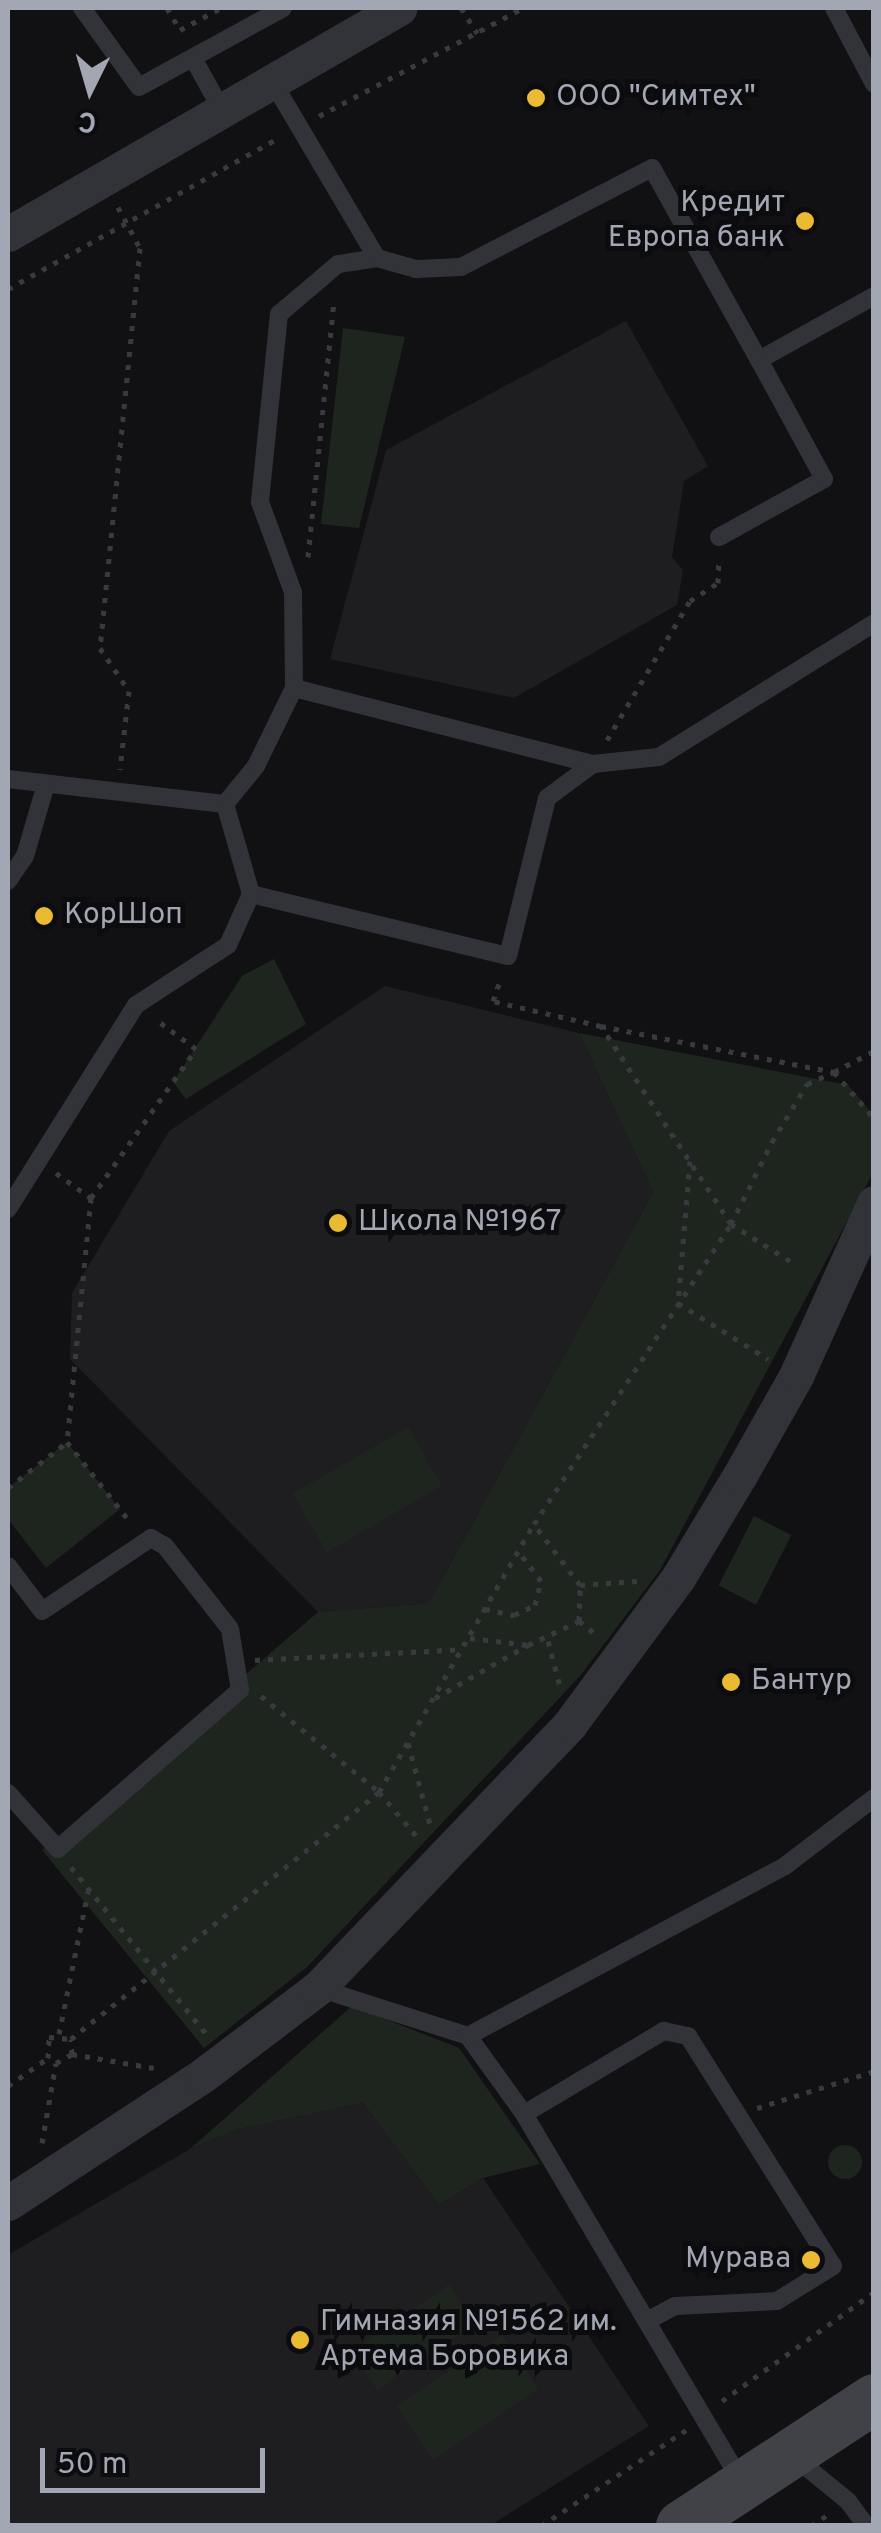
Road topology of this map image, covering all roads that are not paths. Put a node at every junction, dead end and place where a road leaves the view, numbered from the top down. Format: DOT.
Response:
graph roads {
  1 [pos="82,8"];
  2 [pos="283,8"];
  3 [pos="399,8"];
  4 [pos="834,8"];
  5 [pos="193,58"];
  6 [pos="271,79"];
  7 [pos="874,84"];
  8 [pos="220,107"];
  9 [pos="8,234"];
  10 [pos="377,258"];
  11 [pos="874,296"];
  12 [pos="760,360"];
  13 [pos="719,537"];
  14 [pos="874,623"];
  15 [pos="294,688"];
  16 [pos="593,764"];
  17 [pos="8,780"];
  18 [pos="46,784"];
  19 [pos="225,804"];
  20 [pos="8,881"];
  21 [pos="252,894"];
  22 [pos="874,1203"];
  23 [pos="8,1210"];
  24 [pos="8,1566"];
  25 [pos="8,1793"];
  26 [pos="874,1798"];
  27 [pos="318,1988"];
  28 [pos="468,2036"];
  29 [pos="524,2114"];
  30 [pos="21,2195"];
  31 [pos="648,2321"];
  32 [pos="874,2399"];
  33 [pos="790,2454"];
  34 [pos="743,2485"];
  35 [pos="681,2526"];
  36 [pos="866,2526"];
  1 -- 5 [label="lane"];
  2 -- 5 [label="lane"];
  3 -- 6 [label="street"];
  4 -- 7 [label="lane"];
  5 -- 8 [label="lane"];
  6 -- 8 [label="street"];
  6 -- 10 [label="lane"];
  8 -- 9 [label="street"];
  10 -- 12 [label="lane"];
  10 -- 15 [label="lane"];
  11 -- 12 [label="lane"];
  12 -- 13 [label="lane"];
  14 -- 16 [label="lane"];
  15 -- 16 [label="lane"];
  15 -- 19 [label="lane"];
  16 -- 21 [label="lane"];
  17 -- 18 [label="lane"];
  18 -- 19 [label="lane"];
  18 -- 20 [label="lane"];
  19 -- 21 [label="lane"];
  21 -- 23 [label="lane"];
  22 -- 27 [label="street"];
  24 -- 25 [label="lane"];
  26 -- 28 [label="lane"];
  27 -- 28 [label="lane"];
  27 -- 30 [label="street"];
  28 -- 29 [label="lane"];
  29 -- 31 [label="lane"];
  29 -- 31 [label="lane"];
  31 -- 34 [label="lane"];
  32 -- 33 [label="main road"];
  33 -- 34 [label="main road"];
  33 -- 36 [label="lane"];
  34 -- 35 [label="main road"];
}
